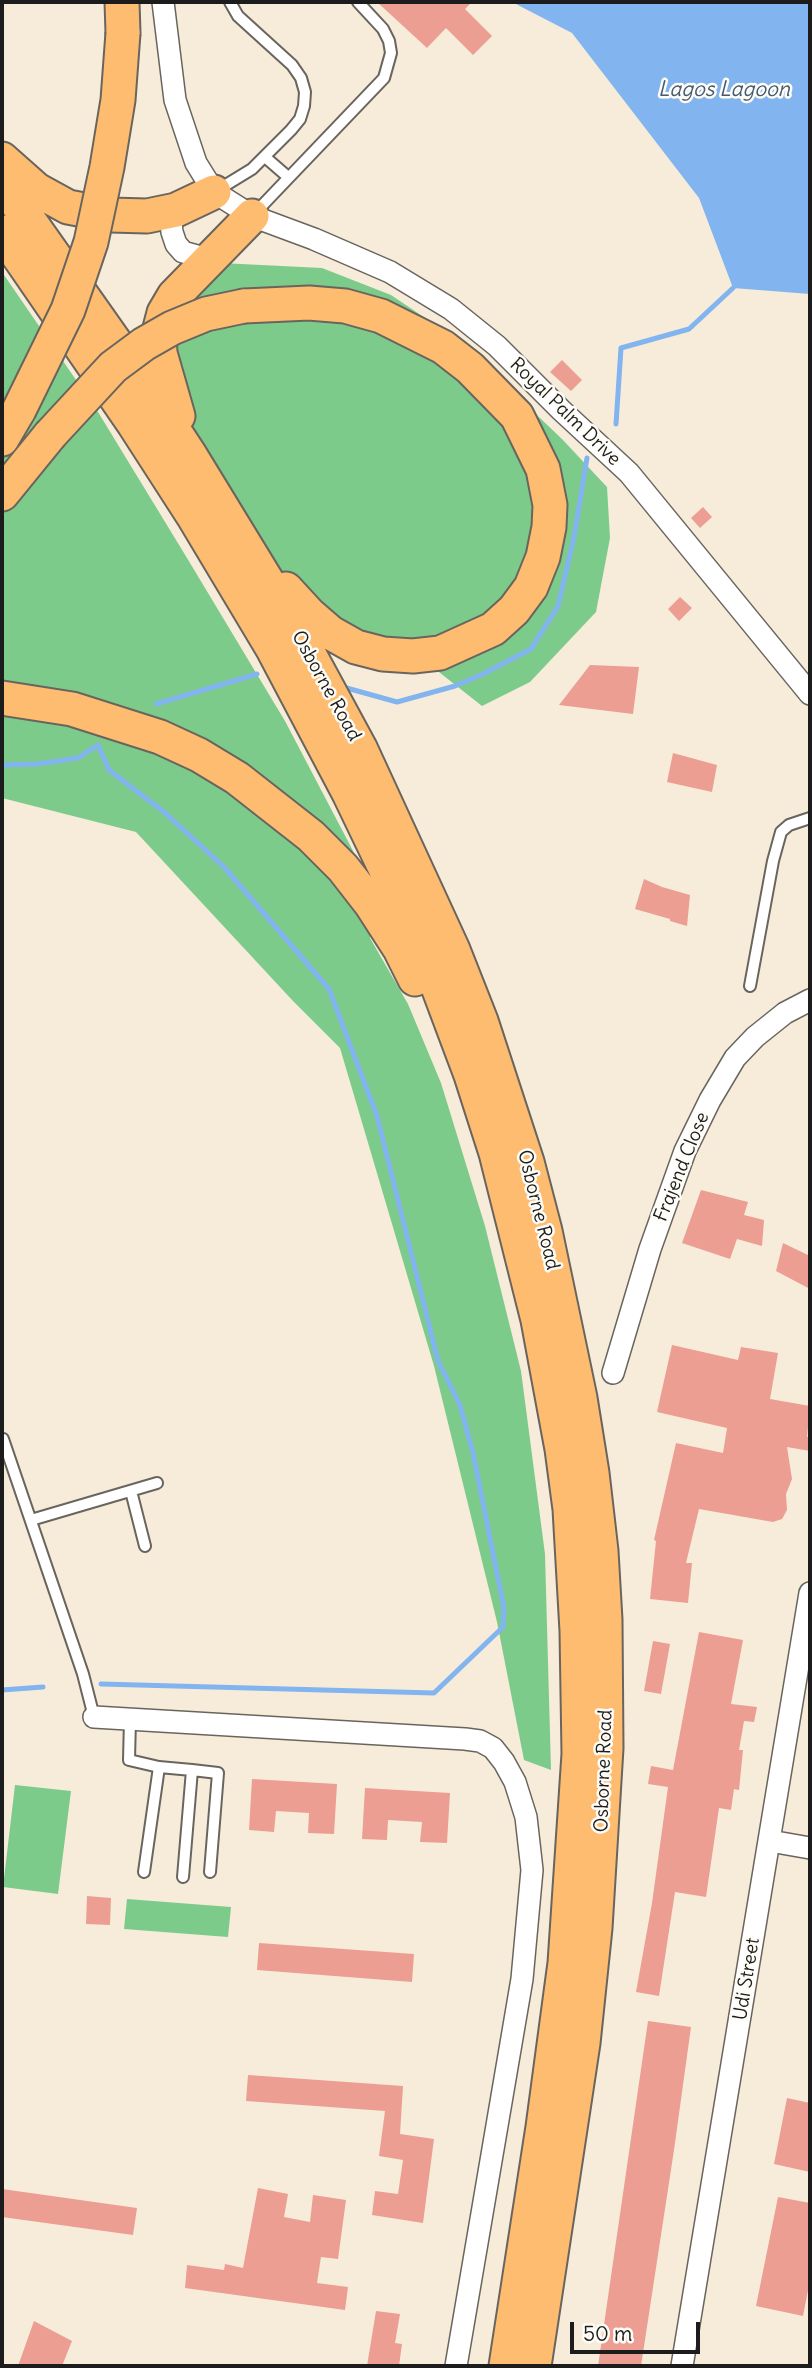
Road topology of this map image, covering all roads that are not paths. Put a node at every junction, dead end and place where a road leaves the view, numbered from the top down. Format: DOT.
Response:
graph roads {
  1 [pos="163,2"];
  2 [pos="230,2"];
  3 [pos="358,2"];
  4 [pos="122,17"];
  5 [pos="265,157"];
  6 [pos="2,159"];
  7 [pos="288,177"];
  8 [pos="2,182"];
  9 [pos="214,192"];
  10 [pos="176,210"];
  11 [pos="252,216"];
  12 [pos="2,232"];
  13 [pos="216,253"];
  14 [pos="2,439"];
  15 [pos="190,455"];
  16 [pos="2,494"];
  17 [pos="243,540"];
  18 [pos="810,694"];
  19 [pos="2,698"];
  20 [pos="810,818"];
  21 [pos="750,986"];
  22 [pos="810,1000"];
  23 [pos="471,1075"];
  24 [pos="613,1373"];
  25 [pos="2,1439"];
  26 [pos="157,1483"];
  27 [pos="131,1491"];
  28 [pos="31,1520"];
  29 [pos="145,1546"];
  30 [pos="810,1599"];
  31 [pos="94,1717"];
  32 [pos="130,1719"];
  33 [pos="159,1767"];
  34 [pos="192,1770"];
  35 [pos="770,1841"];
  36 [pos="810,1848"];
  37 [pos="144,1872"];
  38 [pos="210,1872"];
  39 [pos="184,1877"];
  40 [pos="456,2366"];
  41 [pos="506,2366"];
  42 [pos="534,2366"];
  43 [pos="682,2366"];
  1 -- 9 [label="street"];
  2 -- 5 [label="lane"];
  3 -- 7 [label="lane"];
  4 -- 14 [label="main road, bridge"];
  5 -- 7 [label="lane"];
  5 -- 9 [label="lane"];
  6 -- 10 [label="main road"];
  7 -- 11 [label="lane"];
  8 -- 15 [label="main road, Osborne Road"];
  9 -- 10 [label="main road"];
  9 -- 11 [label="street"];
  10 -- 13 [label="street"];
  11 -- 13 [label="main road"];
  11 -- 18 [label="street, Royal Palm Drive"];
  12 -- 23 [label="main road, Osborne Road"];
  13 -- 15 [label="main road"];
  15 -- 17 [label="main road, Osborne Road"];
  16 -- 17 [label="main road, bridge"];
  17 -- 42 [label="main road, Osborne Road"];
  19 -- 23 [label="main road"];
  20 -- 21 [label="lane"];
  22 -- 24 [label="street, Frajend Close"];
  23 -- 41 [label="main road, Osborne Road"];
  25 -- 28 [label="lane"];
  26 -- 27 [label="lane"];
  27 -- 28 [label="lane"];
  27 -- 29 [label="lane"];
  28 -- 31 [label="lane"];
  30 -- 35 [label="street, Udi Street"];
  31 -- 32 [label="street"];
  32 -- 33 [label="lane"];
  32 -- 40 [label="street"];
  33 -- 34 [label="lane"];
  33 -- 37 [label="lane"];
  34 -- 38 [label="lane"];
  34 -- 39 [label="lane"];
  35 -- 36 [label="street"];
  35 -- 43 [label="street, Udi Street"];
}
